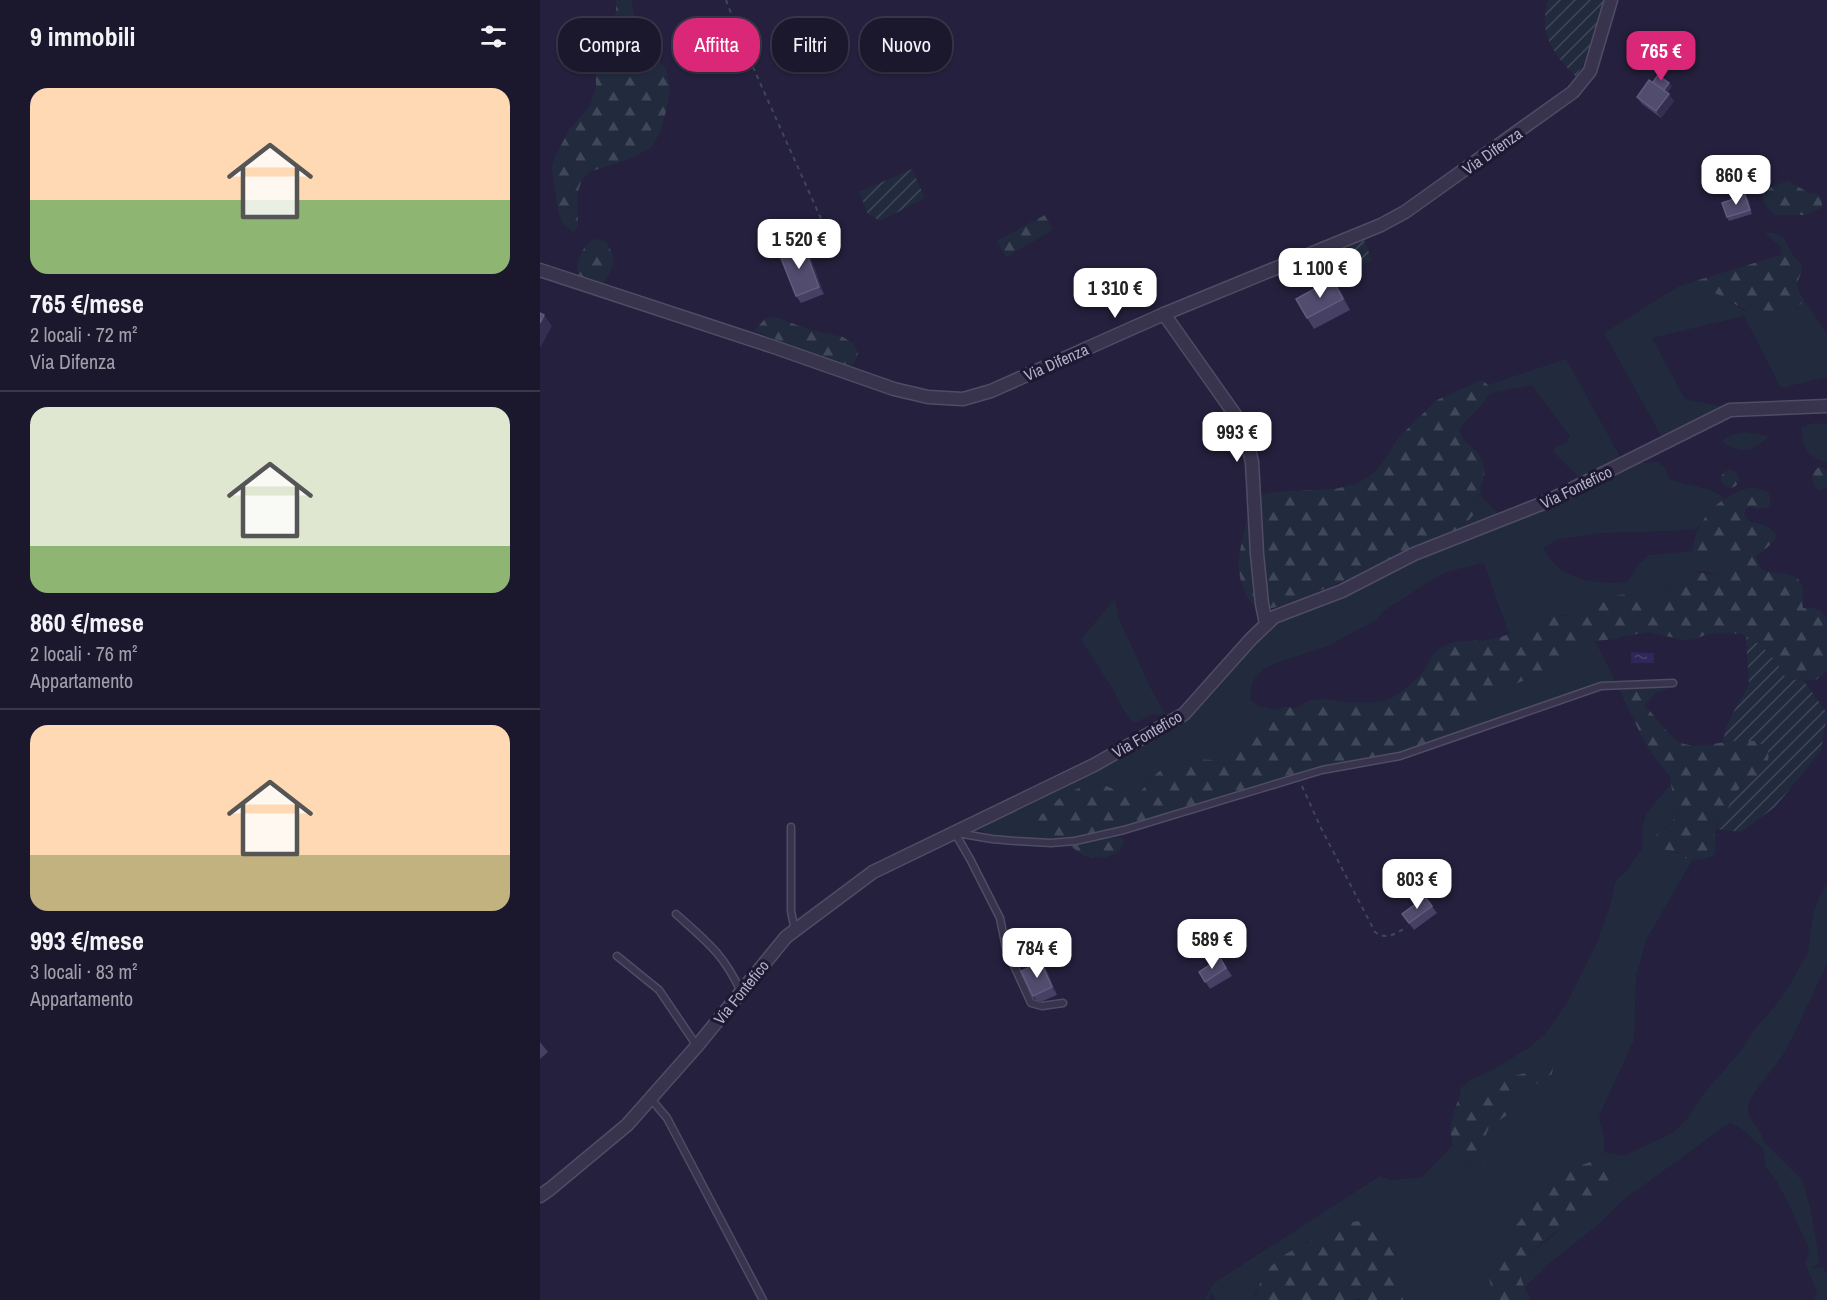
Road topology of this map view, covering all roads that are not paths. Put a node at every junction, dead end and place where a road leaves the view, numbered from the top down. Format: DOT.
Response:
graph roads {
  1 [pos="1611,0"];
  2 [pos="540,270"];
  3 [pos="1164,314"];
  4 [pos="1827,406"];
  5 [pos="1266,624"];
  6 [pos="1673,682"];
  7 [pos="791,827"];
  8 [pos="955,833"];
  9 [pos="676,914"];
  10 [pos="795,930"];
  11 [pos="617,956"];
  12 [pos="741,992"];
  13 [pos="1063,1003"];
  14 [pos="697,1046"];
  15 [pos="650,1099"];
  16 [pos="540,1196"];
  17 [pos="764,1300"];
  1 -- 3 [label="street, Via Difenza"];
  2 -- 3 [label="street, Via Difenza"];
  3 -- 5 [label="street"];
  4 -- 5 [label="street, Via Fontefico"];
  5 -- 8 [label="street, Via Fontefico"];
  6 -- 8 [label="lane"];
  7 -- 10 [label="lane"];
  8 -- 10 [label="street, Via Fontefico"];
  8 -- 13 [label="lane"];
  9 -- 12 [label="lane"];
  10 -- 12 [label="street, Via Fontefico"];
  11 -- 14 [label="lane"];
  12 -- 14 [label="street, Via Fontefico"];
  14 -- 15 [label="street, Via Fontefico"];
  15 -- 16 [label="street, Via Fontefico"];
  15 -- 17 [label="lane"];
}
